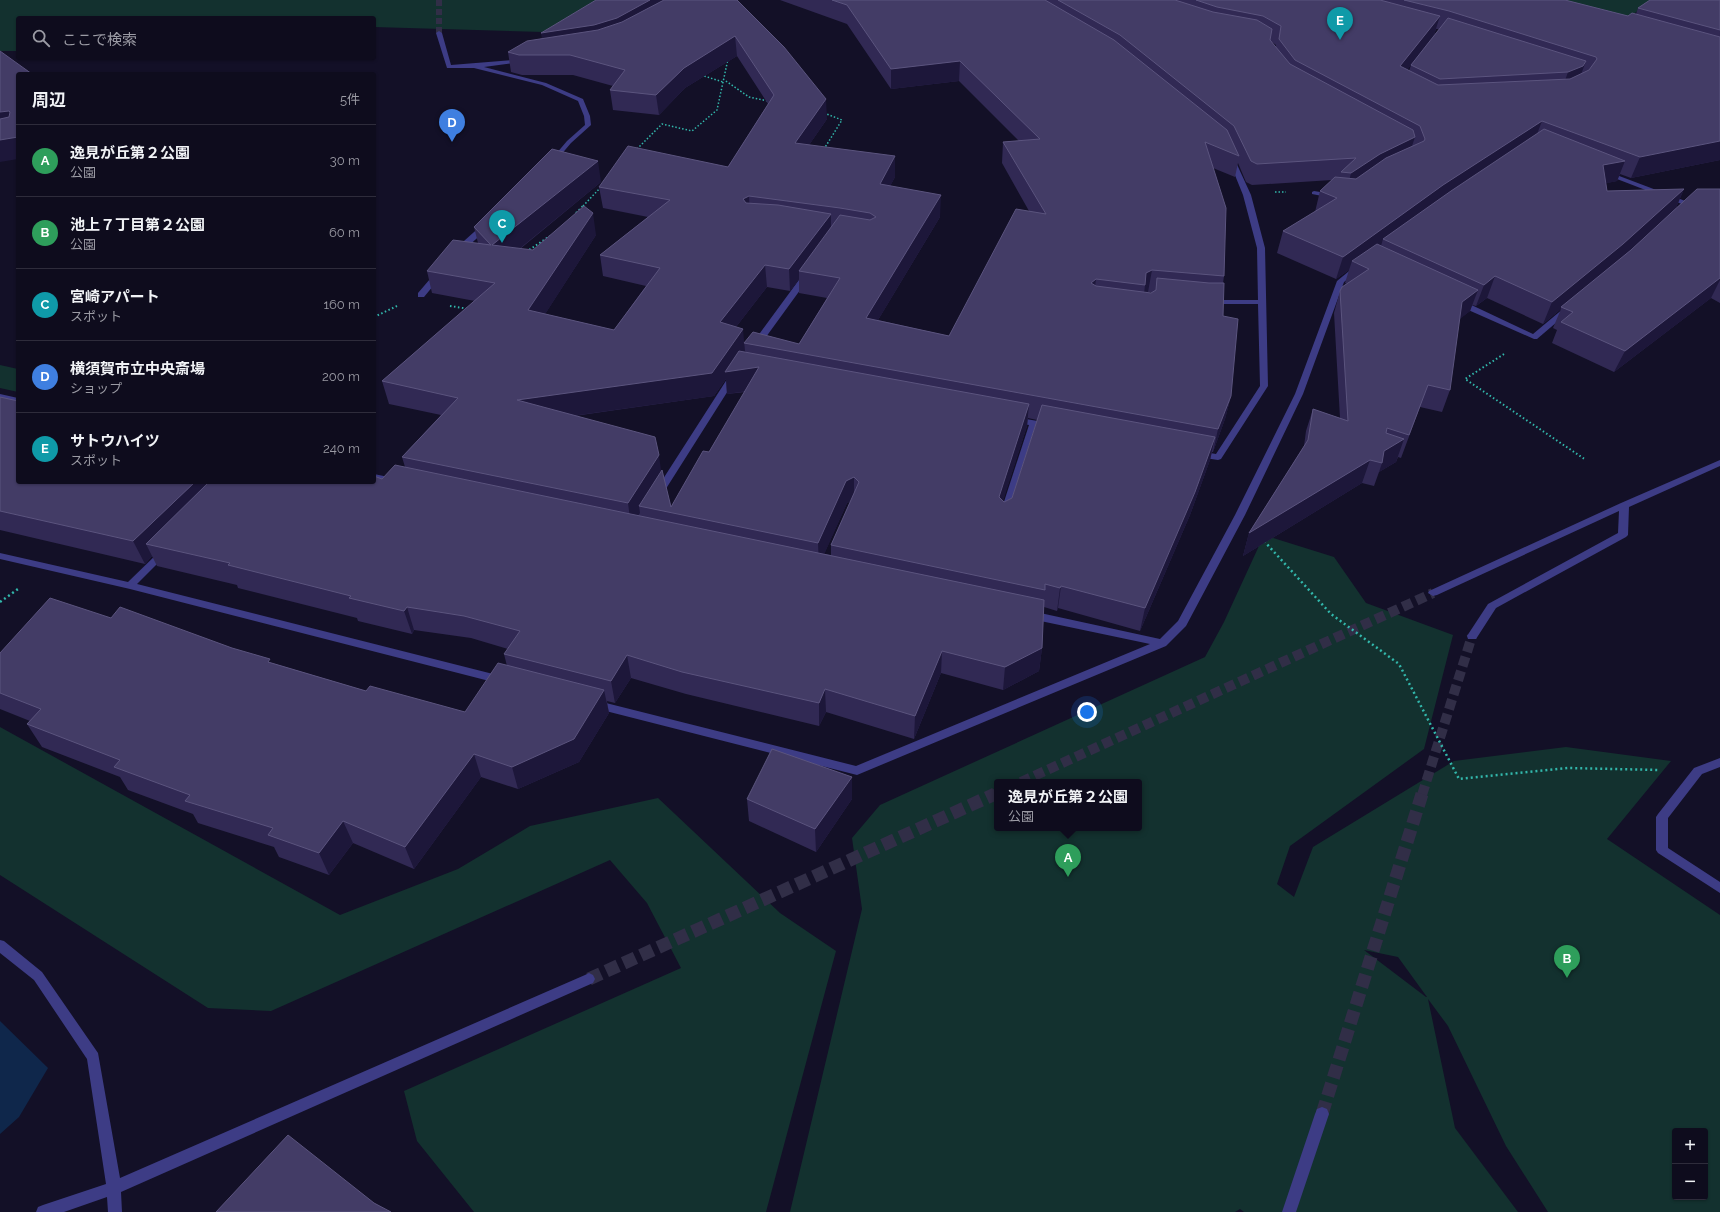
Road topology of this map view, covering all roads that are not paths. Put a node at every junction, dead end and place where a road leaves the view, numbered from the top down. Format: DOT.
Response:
graph roads {
  1 [pos="439,33"];
  2 [pos="525,59"];
  3 [pos="474,66"];
  4 [pos="1227,149"];
  5 [pos="544,170"];
  6 [pos="1600,171"];
  7 [pos="1314,193"];
  8 [pos="1341,197"];
  9 [pos="1720,200"];
  10 [pos="494,218"];
  11 [pos="454,256"];
  12 [pos="1363,265"];
  13 [pos="445,267"];
  14 [pos="811,269"];
  15 [pos="421,295"];
  16 [pos="1202,301"];
  17 [pos="1455,301"];
  18 [pos="1262,302"];
  19 [pos="1576,302"];
  20 [pos="747,356"];
  21 [pos="738,368"];
  22 [pos="0,397"];
  23 [pos="16,401"];
  24 [pos="1003,418"];
  25 [pos="1034,424"];
  26 [pos="1057,428"];
  27 [pos="1187,452"];
  28 [pos="1720,463"];
  29 [pos="376,477"];
  30 [pos="405,483"];
  31 [pos="655,499"];
  32 [pos="1624,505"];
  33 [pos="1003,520"];
  34 [pos="169,547"];
  35 [pos="0,556"];
  36 [pos="130,586"];
  37 [pos="1433,593"];
  38 [pos="1023,614"];
  39 [pos="1472,636"];
  40 [pos="1162,643"];
  41 [pos="509,682"];
  42 [pos="586,702"];
  43 [pos="1720,762"];
  44 [pos="1720,888"];
  45 [pos="0,945"];
  46 [pos="589,979"];
  47 [pos="1322,1114"];
  48 [pos="114,1188"];
  49 [pos="43,1212"];
  50 [pos="115,1212"];
  51 [pos="1289,1212"];
  1 -- 3 [label="street"];
  2 -- 3 [label="street"];
  3 -- 5 [label="street"];
  4 -- 18 [label="street"];
  6 -- 9 [label="street"];
  7 -- 8 [label="street"];
  10 -- 11 [label="street"];
  12 -- 40 [label="street"];
  13 -- 15 [label="street"];
  14 -- 20 [label="street"];
  16 -- 18 [label="street"];
  17 -- 19 [label="street"];
  18 -- 27 [label="street"];
  21 -- 31 [label="street"];
  22 -- 23 [label="street"];
  24 -- 25 [label="street"];
  25 -- 26 [label="street"];
  25 -- 33 [label="street"];
  28 -- 32 [label="street"];
  29 -- 30 [label="street"];
  32 -- 37 [label="street"];
  32 -- 39 [label="street"];
  34 -- 36 [label="street"];
  35 -- 36 [label="street"];
  36 -- 41 [label="street"];
  38 -- 40 [label="street"];
  40 -- 42 [label="street"];
  43 -- 44 [label="street"];
  45 -- 48 [label="street"];
  46 -- 48 [label="street"];
  47 -- 51 [label="street"];
  48 -- 49 [label="street"];
  48 -- 50 [label="street"];
}
